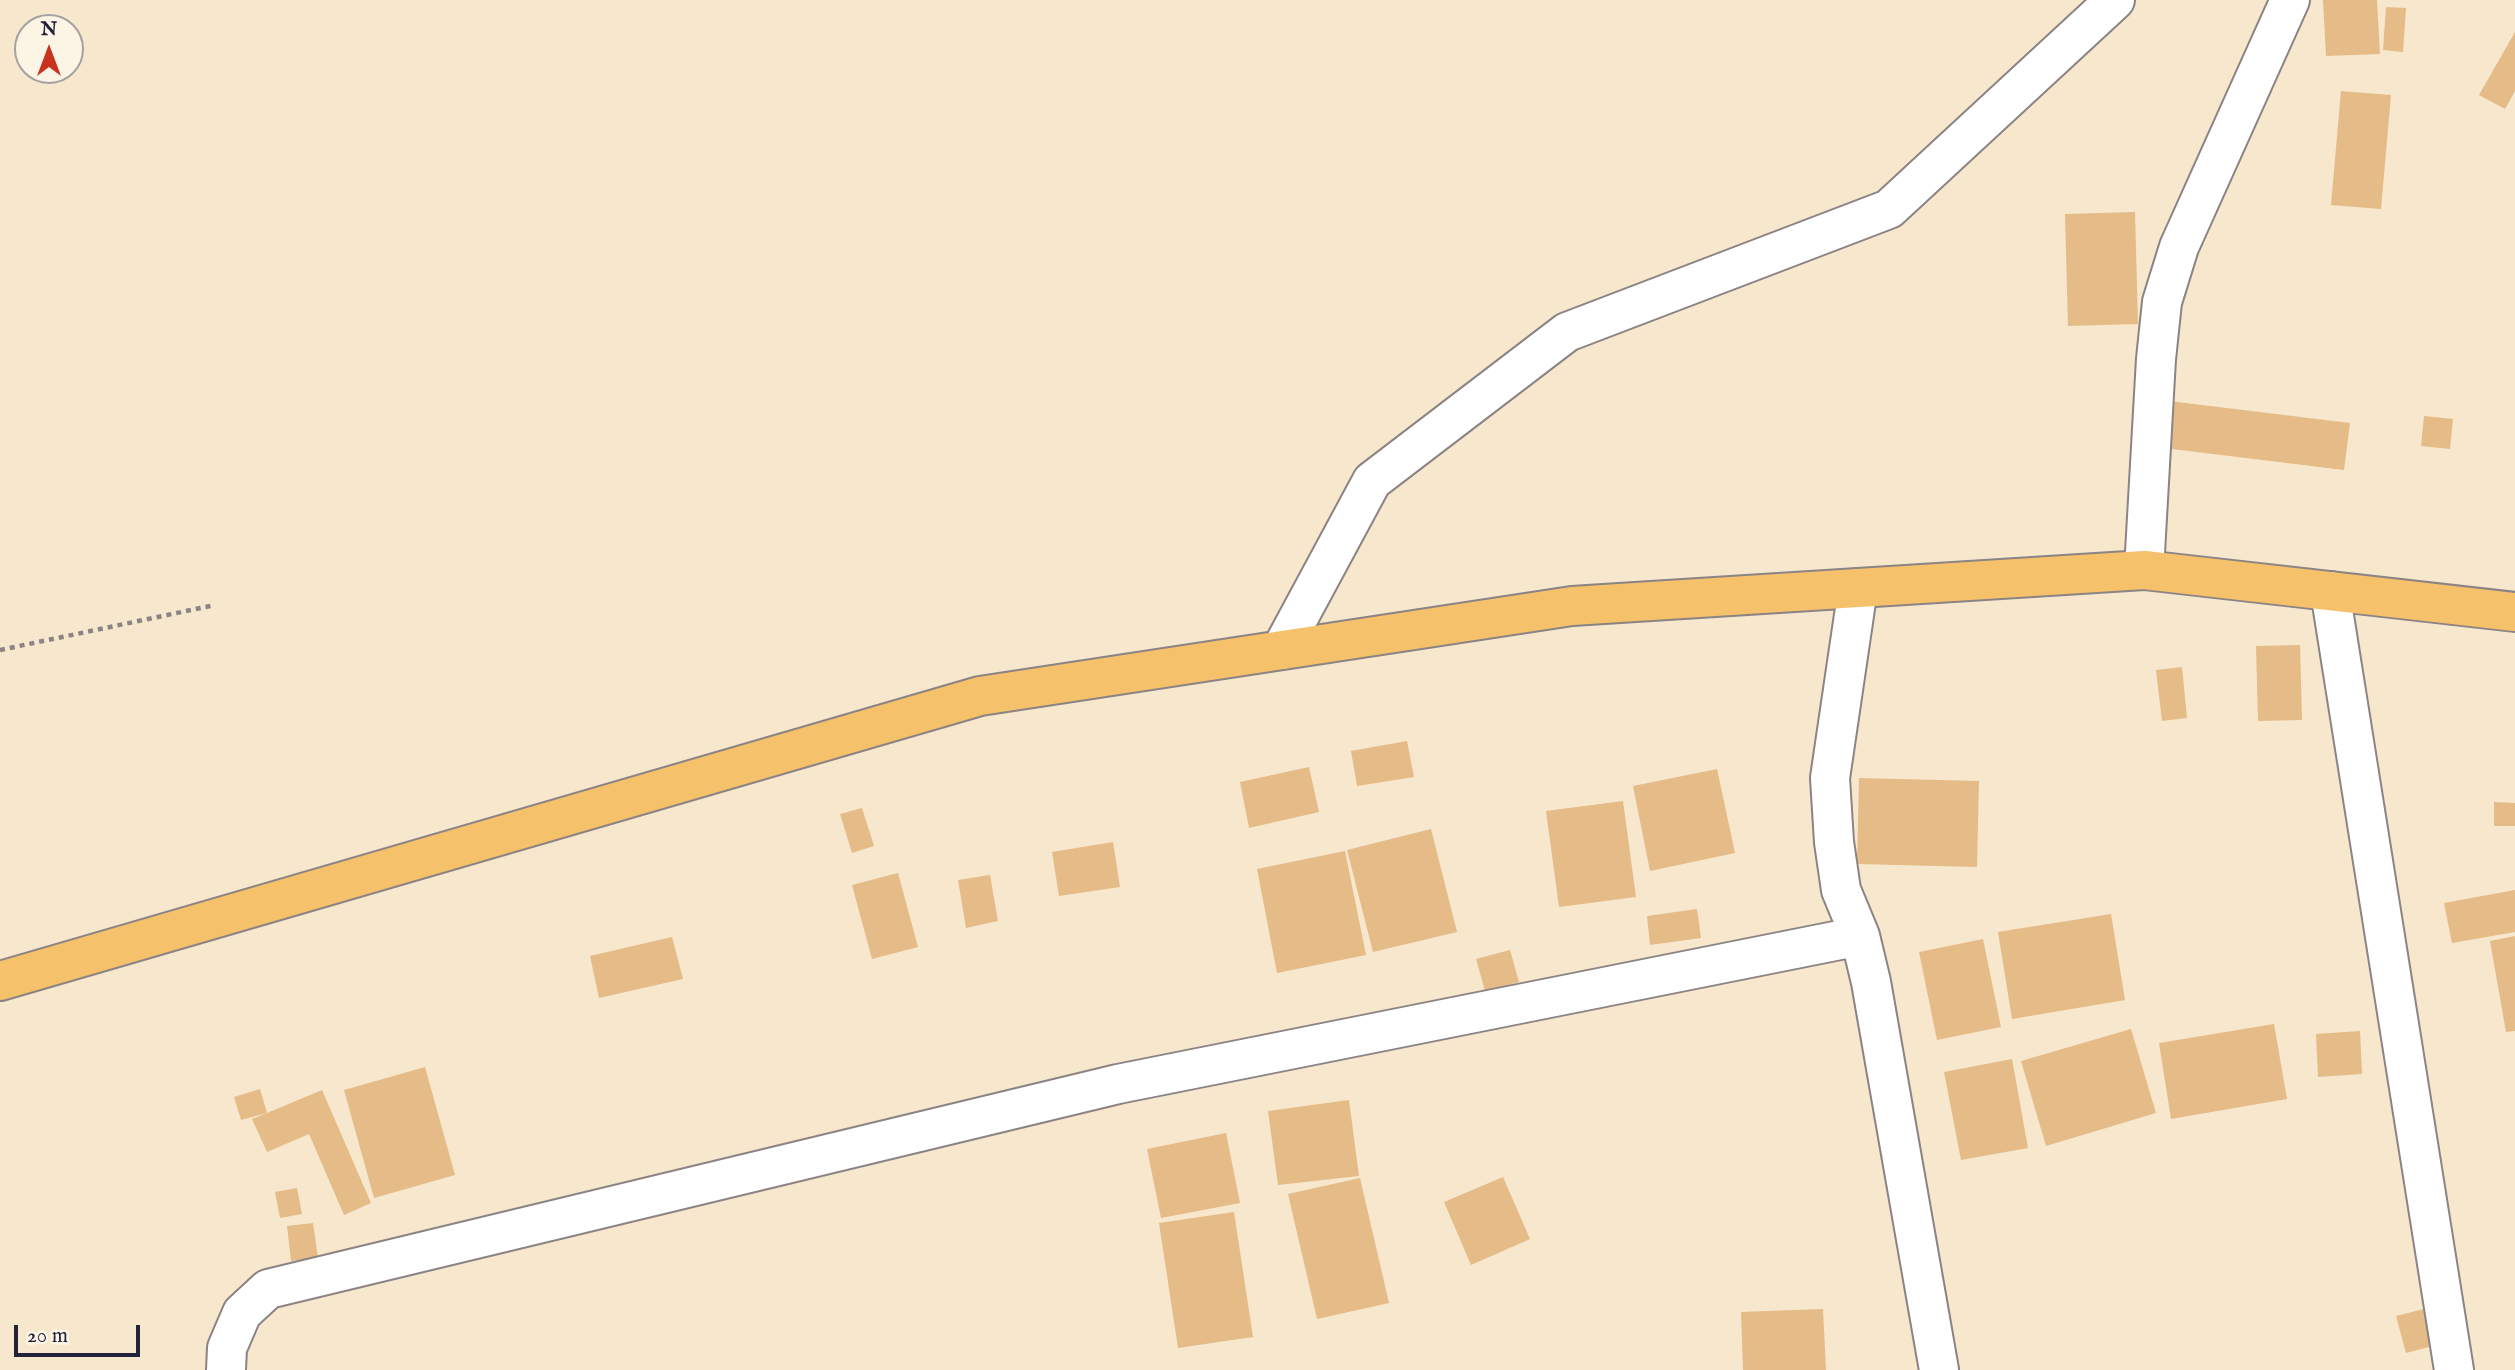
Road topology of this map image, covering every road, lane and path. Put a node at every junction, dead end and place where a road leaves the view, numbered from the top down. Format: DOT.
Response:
graph roads {
  1 [pos="2115,0"];
  2 [pos="2290,0"];
  3 [pos="2144,570"];
  4 [pos="1858,589"];
  5 [pos="2330,591"];
  6 [pos="215,605"];
  7 [pos="2515,612"];
  8 [pos="0,650"];
  9 [pos="1282,650"];
  10 [pos="1860,936"];
  11 [pos="0,981"];
  12 [pos="226,1370"];
  13 [pos="1939,1370"];
  14 [pos="2454,1370"];
  1 -- 9 [label="street"];
  2 -- 3 [label="street"];
  3 -- 4 [label="main road"];
  3 -- 5 [label="main road"];
  4 -- 9 [label="main road"];
  4 -- 10 [label="street"];
  5 -- 7 [label="main road"];
  5 -- 14 [label="street"];
  6 -- 8 [label="path"];
  9 -- 11 [label="main road"];
  10 -- 12 [label="street"];
  10 -- 13 [label="street"];
}
